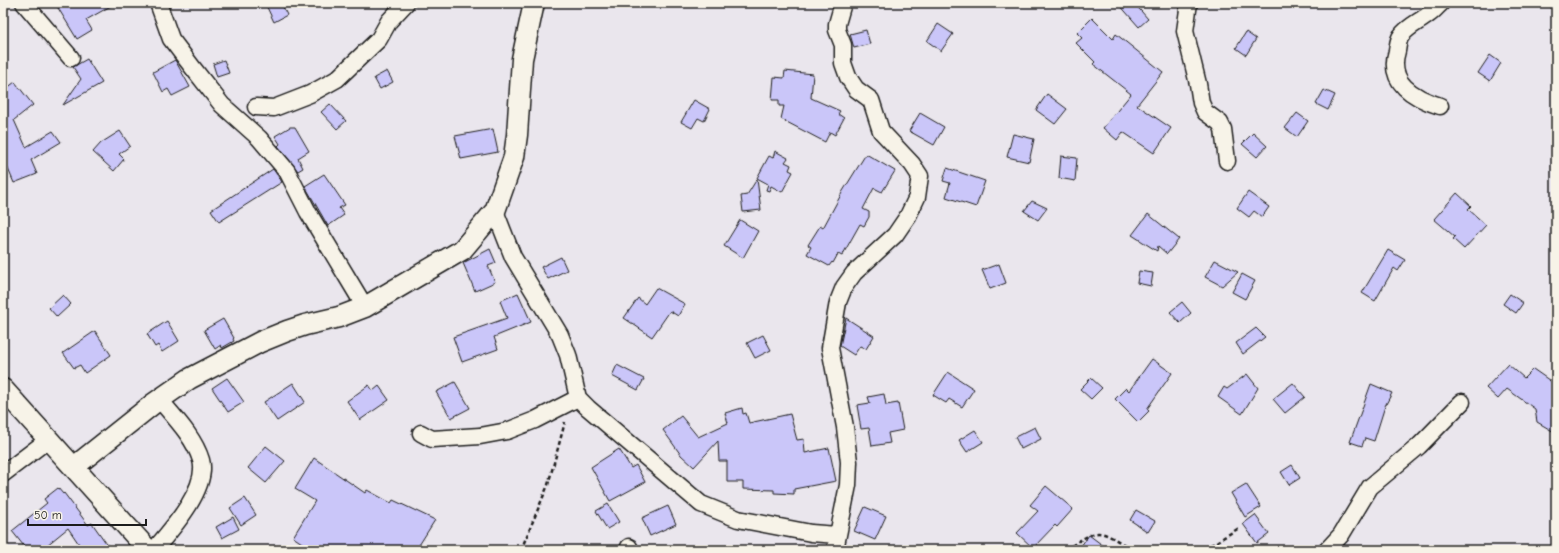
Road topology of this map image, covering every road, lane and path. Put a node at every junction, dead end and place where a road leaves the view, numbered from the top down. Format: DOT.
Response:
graph roads {
  1 [pos="24,3"];
  2 [pos="158,3"];
  3 [pos="406,3"];
  4 [pos="534,3"];
  5 [pos="843,3"];
  6 [pos="1189,3"];
  7 [pos="1441,3"];
  8 [pos="71,58"];
  9 [pos="1440,106"];
  10 [pos="256,107"];
  11 [pos="1227,161"];
  12 [pos="495,211"];
  13 [pos="365,307"];
  14 [pos="3,389"];
  15 [pos="159,399"];
  16 [pos="573,400"];
  17 [pos="1462,402"];
  18 [pos="420,432"];
  19 [pos="49,439"];
  20 [pos="74,468"];
  21 [pos="3,474"];
  22 [pos="1239,528"];
  23 [pos="836,543"];
  24 [pos="148,550"];
  25 [pos="154,550"];
  26 [pos="521,550"];
  27 [pos="1066,550"];
  28 [pos="1133,550"];
  29 [pos="1198,550"];
  30 [pos="1327,550"];
  1 -- 8 [label="street"];
  2 -- 13 [label="street"];
  3 -- 10 [label="street"];
  4 -- 12 [label="street"];
  5 -- 23 [label="street"];
  6 -- 11 [label="street"];
  7 -- 9 [label="street"];
  12 -- 13 [label="street"];
  12 -- 16 [label="street"];
  13 -- 15 [label="street"];
  14 -- 19 [label="street"];
  15 -- 20 [label="street"];
  15 -- 25 [label="street"];
  16 -- 18 [label="street"];
  16 -- 23 [label="street"];
  16 -- 26 [label="path"];
  17 -- 30 [label="street"];
  19 -- 20 [label="street"];
  19 -- 21 [label="street"];
  20 -- 24 [label="street"];
  22 -- 29 [label="path"];
  27 -- 28 [label="path"];
}
